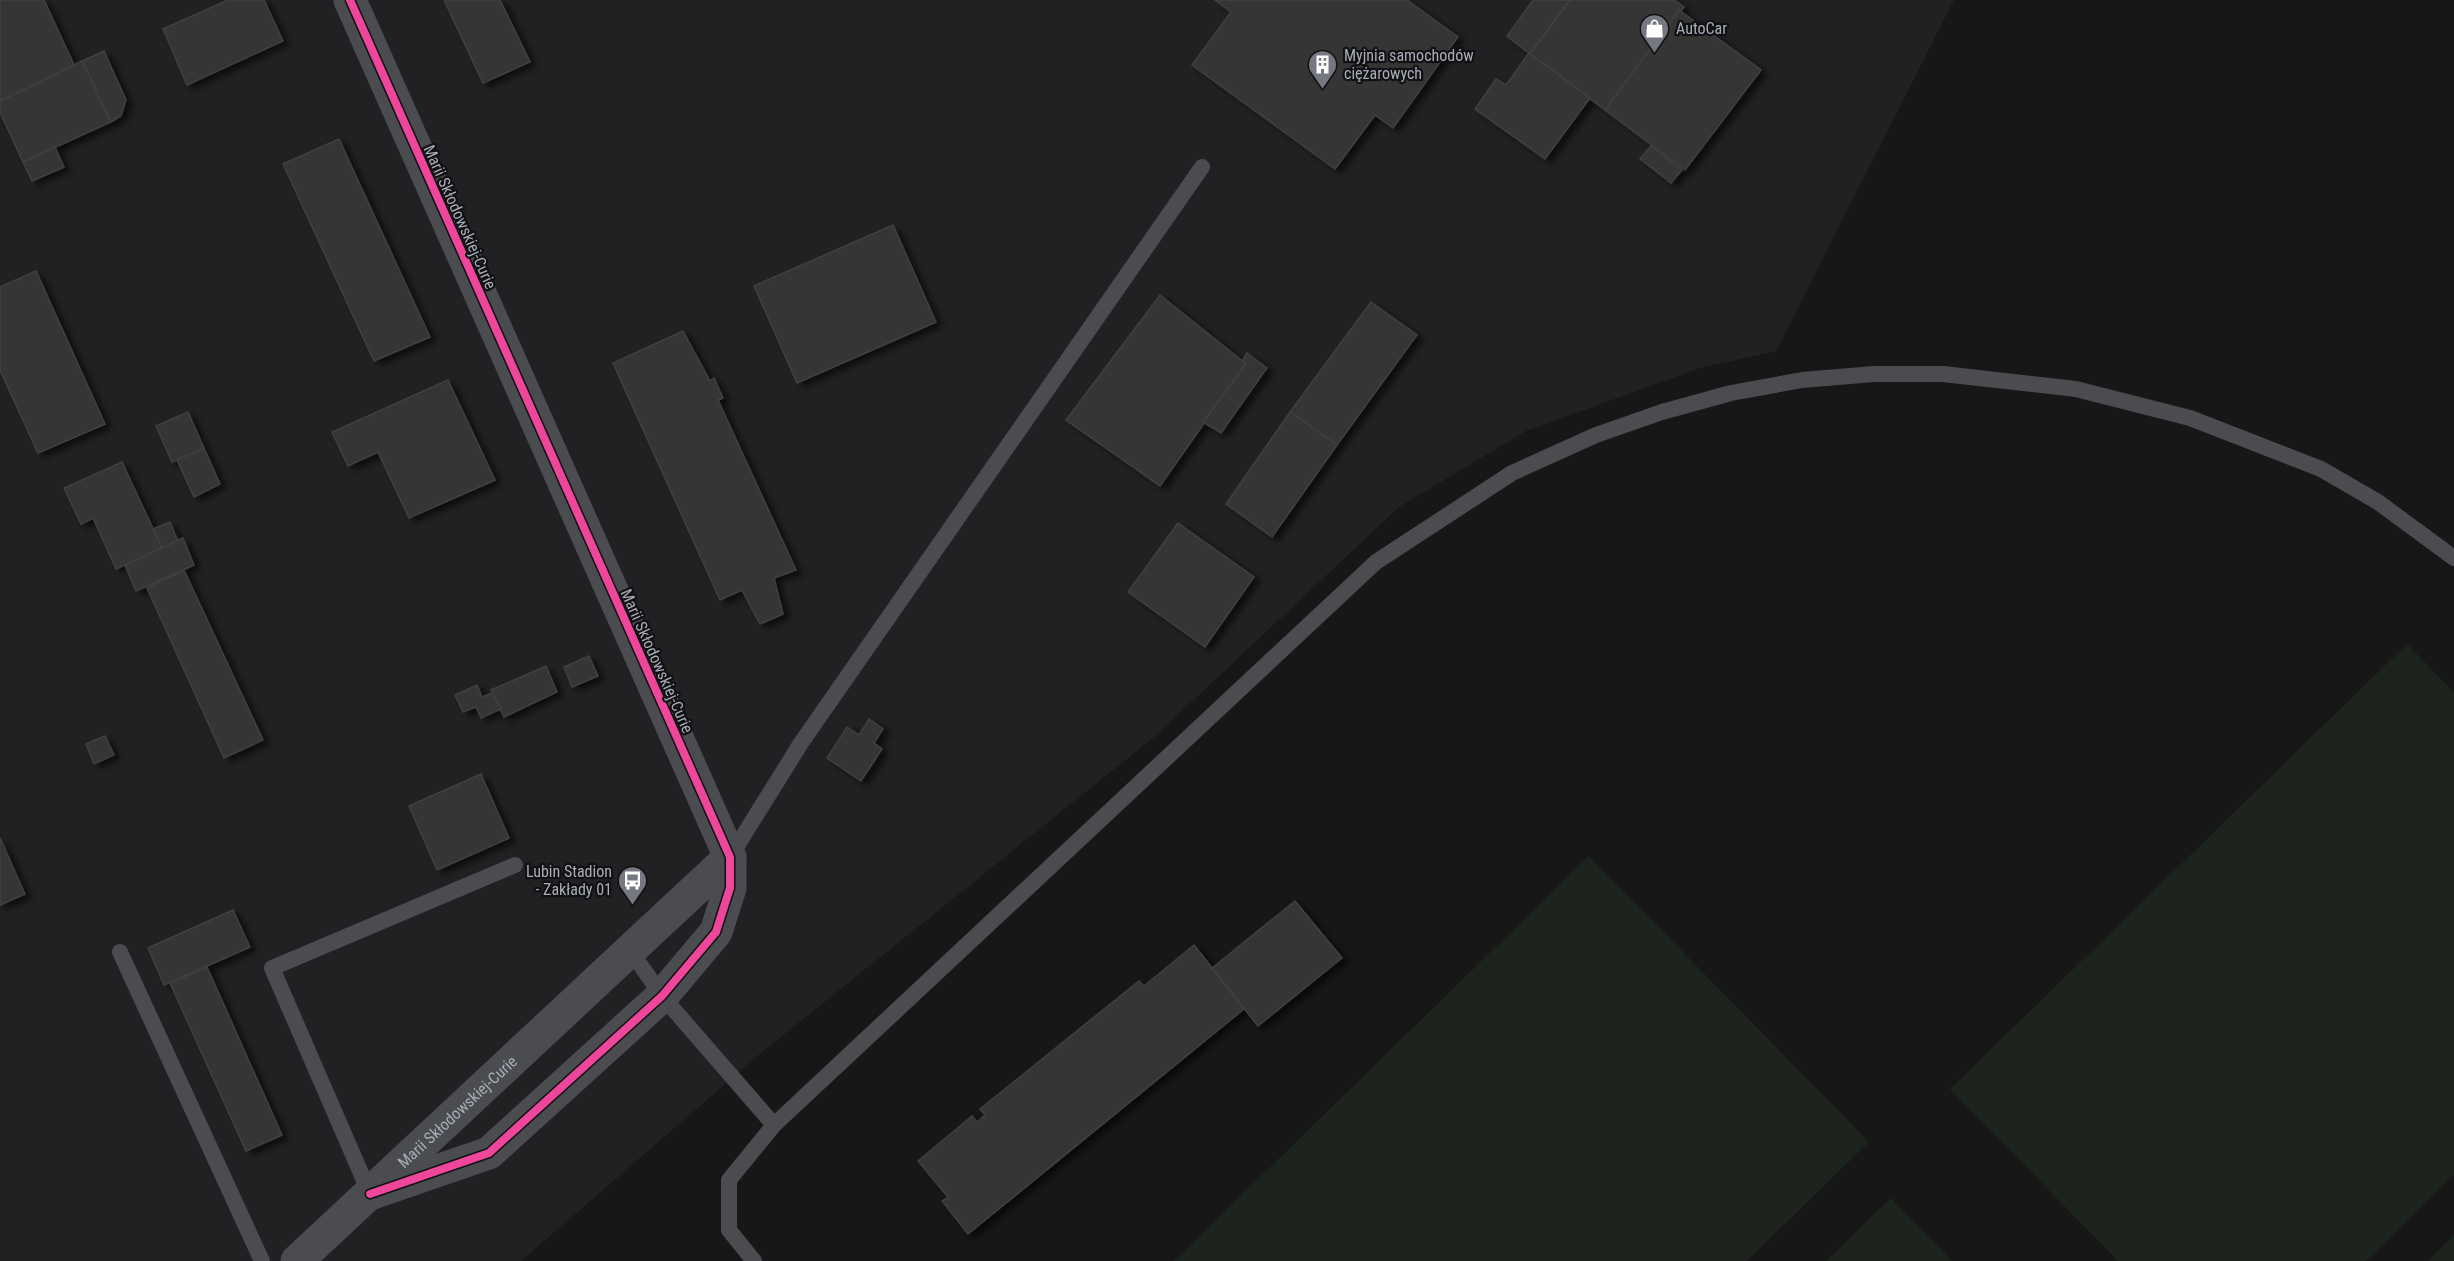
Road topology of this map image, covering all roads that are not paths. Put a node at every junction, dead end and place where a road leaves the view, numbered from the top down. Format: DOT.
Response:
graph roads {
  1 [pos="350,0"];
  2 [pos="1202,167"];
  3 [pos="2454,558"];
  4 [pos="730,857"];
  5 [pos="515,865"];
  6 [pos="630,950"];
  7 [pos="120,952"];
  8 [pos="662,996"];
  9 [pos="774,1125"];
  10 [pos="370,1194"];
  11 [pos="262,1261"];
  12 [pos="297,1261"];
  13 [pos="754,1261"];
  1 -- 4 [label="street, Marii Skłodowskiej-Curie"];
  2 -- 4 [label="lane"];
  3 -- 9 [label="lane"];
  4 -- 6 [label="street, Marii Skłodowskiej-Curie"];
  4 -- 8 [label="street, Marii Skłodowskiej-Curie"];
  5 -- 10 [label="lane"];
  6 -- 8 [label="lane"];
  6 -- 10 [label="street, Marii Skłodowskiej-Curie"];
  7 -- 11 [label="lane"];
  8 -- 9 [label="lane"];
  8 -- 10 [label="street, Marii Skłodowskiej-Curie"];
  9 -- 13 [label="lane"];
  10 -- 12 [label="street, Marii Skłodowskiej-Curie"];
}
